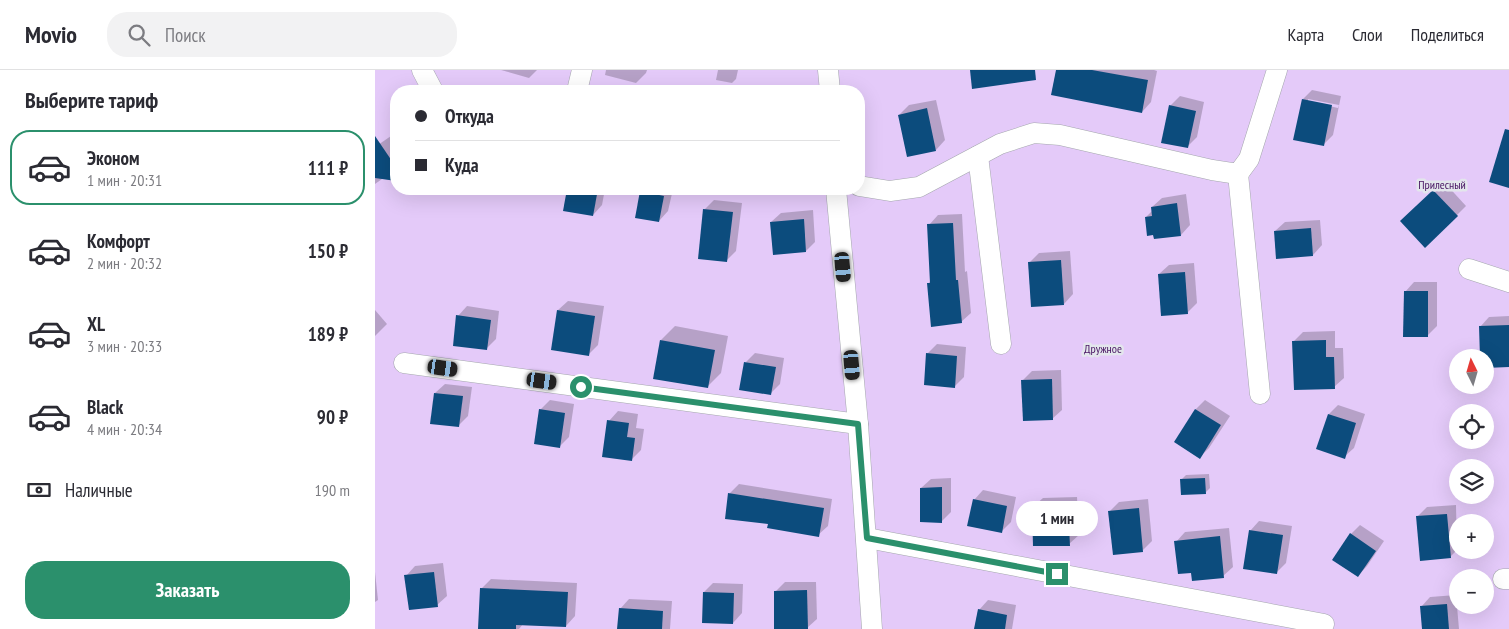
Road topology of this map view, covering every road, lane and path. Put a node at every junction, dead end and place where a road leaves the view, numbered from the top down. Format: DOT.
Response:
graph roads {
  1 [pos="422,70"];
  2 [pos="582,70"];
  3 [pos="828,70"];
  4 [pos="1277,70"];
  5 [pos="430,85"];
  6 [pos="578,85"];
  7 [pos="829,85"];
  8 [pos="978,156"];
  9 [pos="1238,174"];
  10 [pos="865,187"];
  11 [pos="837,195"];
  12 [pos="1469,269"];
  13 [pos="1509,282"];
  14 [pos="1001,344"];
  15 [pos="404,363"];
  16 [pos="1260,394"];
  17 [pos="858,424"];
  18 [pos="867,538"];
  19 [pos="1324,624"];
  20 [pos="873,629"];
  1 -- 5 [label="street"];
  2 -- 6 [label="street"];
  3 -- 7 [label="street"];
  4 -- 9 [label="street"];
  8 -- 9 [label="street"];
  8 -- 10 [label="street"];
  8 -- 14 [label="street"];
  9 -- 16 [label="street"];
  11 -- 17 [label="street"];
  12 -- 13 [label="street"];
  15 -- 17 [label="street"];
  17 -- 18 [label="street"];
  18 -- 19 [label="street"];
  18 -- 20 [label="street"];
}
